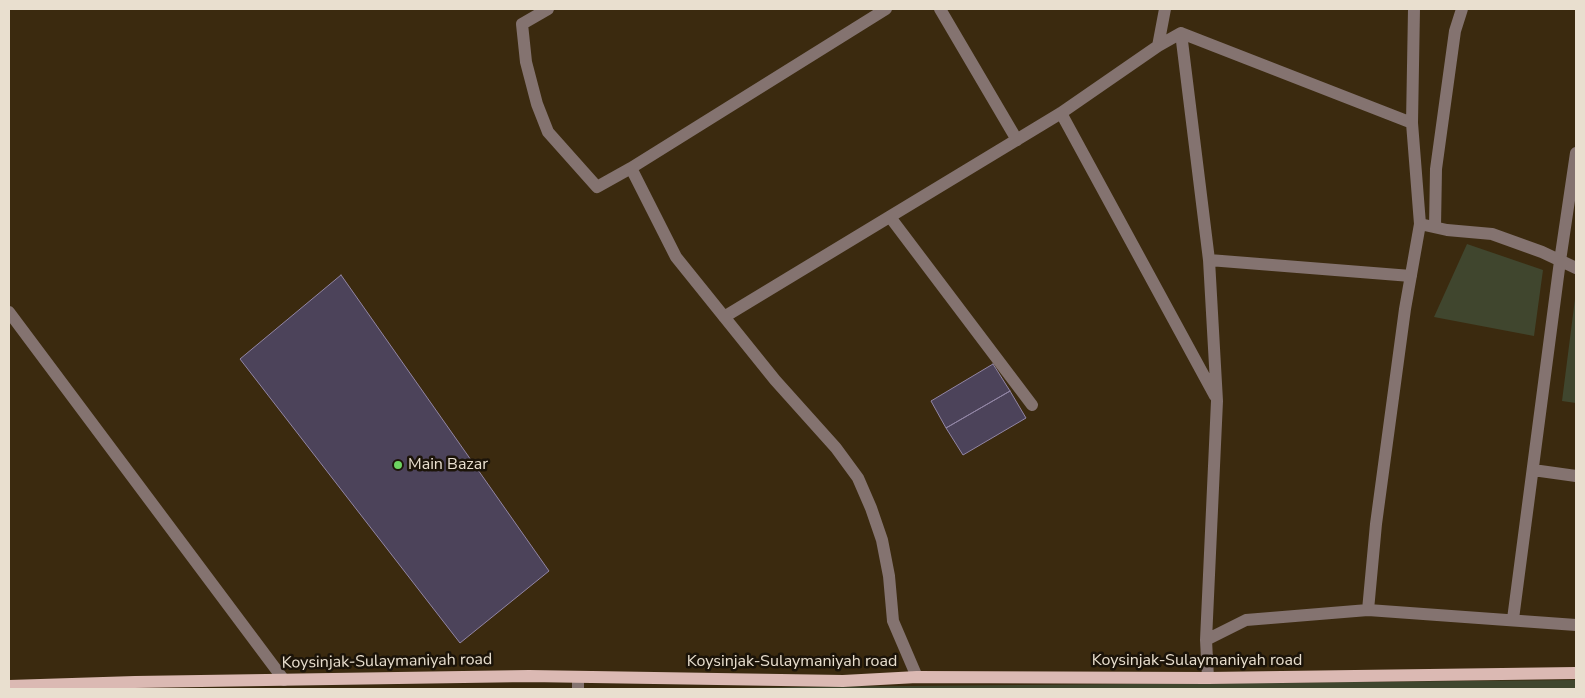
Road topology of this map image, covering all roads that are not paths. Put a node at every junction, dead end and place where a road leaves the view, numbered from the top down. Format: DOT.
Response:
graph roads {
  1 [pos="548,9"];
  2 [pos="885,9"];
  3 [pos="940,9"];
  4 [pos="1165,9"];
  5 [pos="1414,9"];
  6 [pos="1462,9"];
  7 [pos="1181,33"];
  8 [pos="1158,46"];
  9 [pos="1061,113"];
  10 [pos="1412,123"];
  11 [pos="1017,140"];
  12 [pos="1576,152"];
  13 [pos="631,168"];
  14 [pos="890,217"];
  15 [pos="1420,224"];
  16 [pos="1435,227"];
  17 [pos="1209,260"];
  18 [pos="1560,261"];
  19 [pos="1576,268"];
  20 [pos="1410,276"];
  21 [pos="9,312"];
  22 [pos="724,317"];
  23 [pos="1217,400"];
  24 [pos="1032,405"];
  25 [pos="1533,470"];
  26 [pos="1576,476"];
  27 [pos="1368,610"];
  28 [pos="1513,619"];
  29 [pos="1576,625"];
  30 [pos="1206,640"];
  31 [pos="1576,673"];
  32 [pos="917,677"];
  33 [pos="1208,678"];
  34 [pos="284,680"];
  35 [pos="578,683"];
  36 [pos="9,686"];
  37 [pos="135,686"];
  1 -- 13 [label="street"];
  2 -- 13 [label="street"];
  3 -- 11 [label="street"];
  4 -- 8 [label="street"];
  5 -- 10 [label="street"];
  6 -- 16 [label="street"];
  7 -- 8 [label="street"];
  7 -- 10 [label="street"];
  7 -- 17 [label="street"];
  8 -- 9 [label="street"];
  9 -- 11 [label="street"];
  9 -- 23 [label="street"];
  10 -- 15 [label="street"];
  11 -- 14 [label="street"];
  12 -- 18 [label="street"];
  13 -- 22 [label="street"];
  14 -- 22 [label="street"];
  14 -- 24 [label="street"];
  15 -- 16 [label="street"];
  15 -- 20 [label="street"];
  16 -- 18 [label="street"];
  17 -- 20 [label="street"];
  17 -- 23 [label="street"];
  18 -- 19 [label="street"];
  18 -- 25 [label="street"];
  20 -- 27 [label="street"];
  21 -- 34 [label="street"];
  22 -- 32 [label="street"];
  23 -- 30 [label="street"];
  25 -- 26 [label="street"];
  25 -- 28 [label="street"];
  27 -- 28 [label="street"];
  27 -- 30 [label="street"];
  28 -- 29 [label="street"];
  30 -- 33 [label="street"];
  31 -- 33 [label="main road, Koysinjak-Sulaymaniyah road"];
  32 -- 33 [label="main road, Koysinjak-Sulaymaniyah road"];
  32 -- 35 [label="main road, Koysinjak-Sulaymaniyah road"];
  34 -- 35 [label="main road, Koysinjak-Sulaymaniyah road"];
  34 -- 37 [label="main road, Koysinjak-Sulaymaniyah road"];
  36 -- 37 [label="main road, Koysinjak-Sulaymaniyah road"];
}
